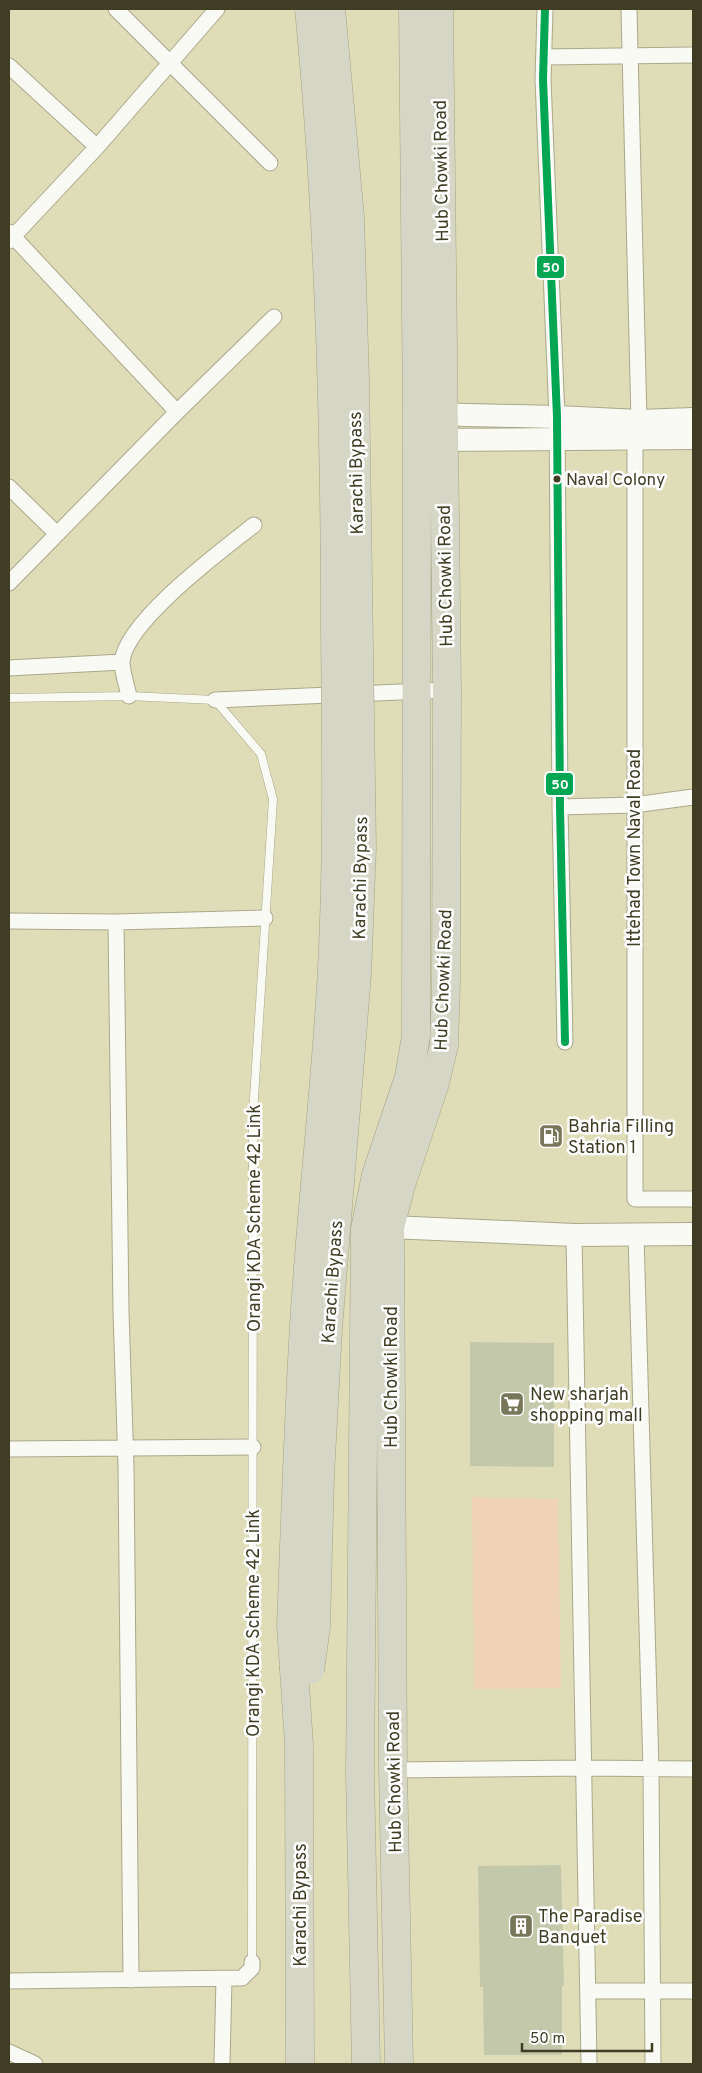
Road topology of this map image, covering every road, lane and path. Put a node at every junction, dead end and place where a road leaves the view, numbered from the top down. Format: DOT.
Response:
graph roads {
  1 [pos="116,9"];
  2 [pos="217,9"];
  3 [pos="308,9"];
  4 [pos="331,9"];
  5 [pos="413,9"];
  6 [pos="439,9"];
  7 [pos="545,9"];
  8 [pos="629,9"];
  9 [pos="693,55"];
  10 [pos="630,56"];
  11 [pos="544,57"];
  12 [pos="170,64"];
  13 [pos="9,66"];
  14 [pos="97,147"];
  15 [pos="270,164"];
  16 [pos="10,237"];
  17 [pos="274,317"];
  18 [pos="177,412"];
  19 [pos="557,417"];
  20 [pos="693,419"];
  21 [pos="417,427"];
  22 [pos="444,428"];
  23 [pos="637,430"];
  24 [pos="693,438"];
  25 [pos="557,441"];
  26 [pos="9,487"];
  27 [pos="254,525"];
  28 [pos="56,533"];
  29 [pos="9,583"];
  30 [pos="122,662"];
  31 [pos="9,668"];
  32 [pos="447,690"];
  33 [pos="416,691"];
  34 [pos="129,696"];
  35 [pos="9,698"];
  36 [pos="215,700"];
  37 [pos="693,798"];
  38 [pos="634,804"];
  39 [pos="560,807"];
  40 [pos="265,918"];
  41 [pos="9,921"];
  42 [pos="116,922"];
  43 [pos="565,1042"];
  44 [pos="693,1199"];
  45 [pos="378,1228"];
  46 [pos="636,1234"];
  47 [pos="693,1234"];
  48 [pos="574,1235"];
  49 [pos="254,1447"];
  50 [pos="9,1448"];
  51 [pos="125,1448"];
  52 [pos="302,1669"];
  53 [pos="584,1768"];
  54 [pos="651,1769"];
  55 [pos="693,1769"];
  56 [pos="393,1770"];
  57 [pos="252,1962"];
  58 [pos="9,1980"];
  59 [pos="131,1980"];
  60 [pos="224,1980"];
  61 [pos="588,1991"];
  62 [pos="652,1991"];
  63 [pos="693,1991"];
  64 [pos="9,2052"];
  65 [pos="35,2064"];
  66 [pos="222,2064"];
  67 [pos="300,2064"];
  68 [pos="366,2064"];
  69 [pos="399,2064"];
  70 [pos="589,2064"];
  71 [pos="653,2064"];
  1 -- 12 [label="street"];
  2 -- 12 [label="street"];
  3 -- 52 [label="highway, Karachi Bypass, bridge"];
  4 -- 52 [label="highway, Karachi Bypass, bridge"];
  5 -- 21 [label="highway"];
  6 -- 22 [label="highway, Hub Chowki Road"];
  7 -- 11 [label="street"];
  8 -- 10 [label="street, Ittehad Town Naval Road"];
  9 -- 10 [label="street"];
  10 -- 11 [label="street"];
  10 -- 23 [label="street, Ittehad Town Naval Road"];
  11 -- 19 [label="street"];
  12 -- 14 [label="street"];
  12 -- 15 [label="street"];
  13 -- 14 [label="street"];
  14 -- 16 [label="street"];
  16 -- 18 [label="street"];
  17 -- 18 [label="street"];
  18 -- 28 [label="street"];
  19 -- 22 [label="main road"];
  19 -- 23 [label="main road"];
  19 -- 25 [label="street"];
  20 -- 23 [label="main road"];
  21 -- 22 [label="main road"];
  21 -- 33 [label="highway"];
  22 -- 25 [label="main road"];
  22 -- 32 [label="highway, Hub Chowki Road"];
  23 -- 24 [label="main road"];
  23 -- 25 [label="main road"];
  23 -- 38 [label="street, Ittehad Town Naval Road"];
  25 -- 39 [label="street"];
  26 -- 28 [label="street"];
  27 -- 30 [label="street"];
  28 -- 29 [label="street"];
  30 -- 31 [label="street"];
  30 -- 34 [label="street"];
  32 -- 33 [label="street"];
  32 -- 45 [label="highway, Hub Chowki Road"];
  33 -- 36 [label="street"];
  33 -- 45 [label="highway"];
  34 -- 35 [label="lane"];
  34 -- 36 [label="lane"];
  36 -- 40 [label="lane, Orangi KDA Scheme 42 Link"];
  37 -- 38 [label="street"];
  38 -- 39 [label="street"];
  38 -- 44 [label="street, Ittehad Town Naval Road"];
  39 -- 43 [label="street"];
  40 -- 42 [label="street"];
  40 -- 49 [label="lane, Orangi KDA Scheme 42 Link"];
  41 -- 42 [label="street"];
  42 -- 51 [label="street"];
  45 -- 48 [label="main road"];
  45 -- 56 [label="highway, Hub Chowki Road"];
  45 -- 68 [label="highway"];
  46 -- 47 [label="main road"];
  46 -- 48 [label="main road"];
  46 -- 54 [label="street"];
  48 -- 53 [label="street"];
  49 -- 51 [label="street"];
  49 -- 57 [label="lane, Orangi KDA Scheme 42 Link"];
  50 -- 51 [label="street"];
  51 -- 59 [label="street"];
  52 -- 67 [label="highway, Karachi Bypass"];
  53 -- 54 [label="street"];
  53 -- 56 [label="street"];
  53 -- 61 [label="street"];
  54 -- 55 [label="street"];
  54 -- 62 [label="street"];
  56 -- 69 [label="highway, Hub Chowki Road"];
  57 -- 60 [label="street"];
  58 -- 59 [label="street"];
  59 -- 60 [label="street"];
  60 -- 66 [label="street"];
  61 -- 62 [label="street"];
  61 -- 70 [label="street"];
  62 -- 63 [label="street"];
  62 -- 71 [label="street"];
  64 -- 65 [label="street"];
}
